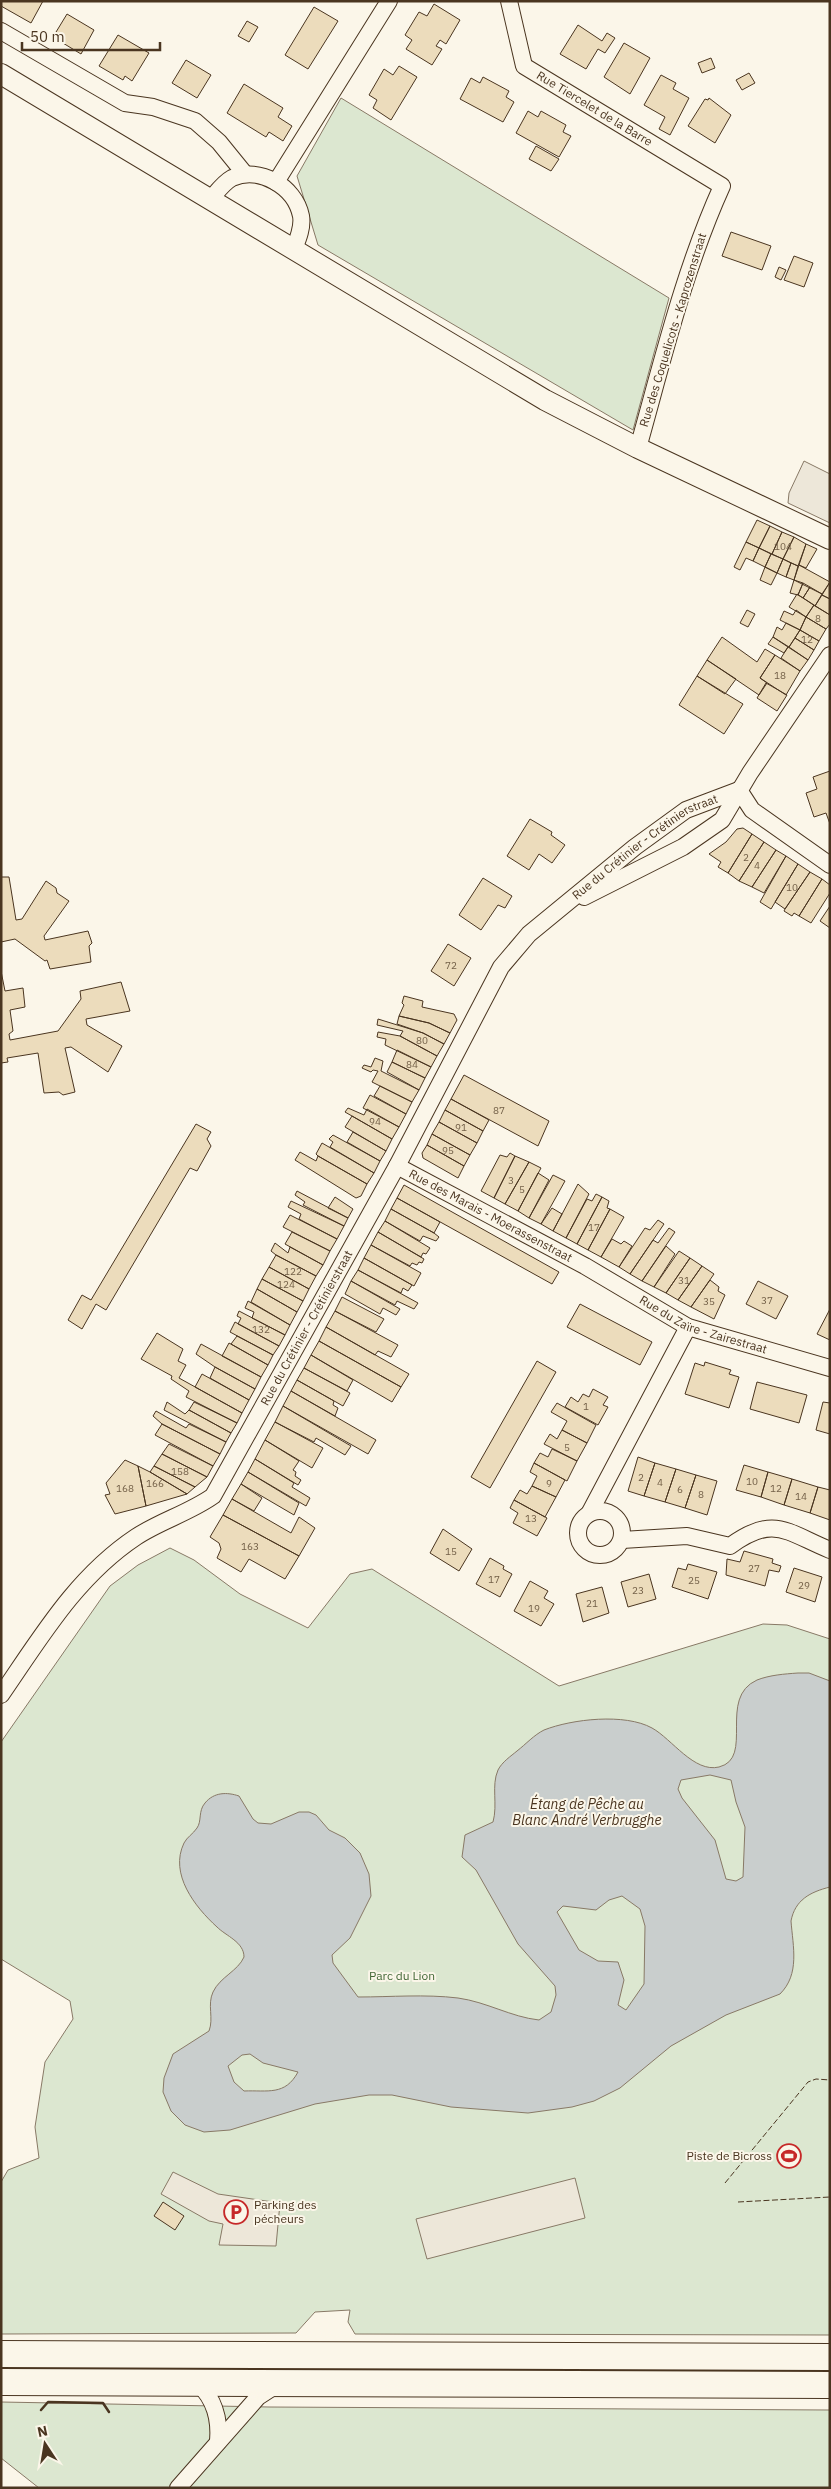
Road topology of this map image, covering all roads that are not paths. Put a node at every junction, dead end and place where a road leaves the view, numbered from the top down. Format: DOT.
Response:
graph roads {
  1 [pos="389,1"];
  2 [pos="509,1"];
  3 [pos="1,31"];
  4 [pos="1,74"];
  5 [pos="245,174"];
  6 [pos="276,182"];
  7 [pos="722,186"];
  8 [pos="210,200"];
  9 [pos="294,250"];
  10 [pos="638,448"];
  11 [pos="830,539"];
  12 [pos="830,656"];
  13 [pos="739,790"];
  14 [pos="830,865"];
  15 [pos="555,912"];
  16 [pos="398,1166"];
  17 [pos="585,1266"];
  18 [pos="688,1327"];
  19 [pos="830,1368"];
  20 [pos="590,1512"];
  21 [pos="622,1540"];
  22 [pos="830,1550"];
  23 [pos="1,1695"];
  24 [pos="1,2354"];
  25 [pos="830,2357"];
  26 [pos="1,2382"];
  27 [pos="198,2383"];
  28 [pos="280,2383"];
  29 [pos="830,2385"];
  30 [pos="218,2442"];
  31 [pos="178,2488"];
  1 -- 6 [label="street"];
  2 -- 7 [label="street, Rue Tiercelet de la Barre"];
  3 -- 5 [label="street"];
  4 -- 8 [label="street"];
  5 -- 6 [label="street"];
  5 -- 8 [label="street"];
  6 -- 9 [label="street"];
  7 -- 10 [label="street, Rue des Coquelicots - Kaprozenstraat"];
  8 -- 9 [label="street"];
  9 -- 10 [label="street"];
  10 -- 11 [label="street"];
  12 -- 13 [label="street, Rue du Crétinier - Crétinierstraat"];
  13 -- 14 [label="street"];
  13 -- 15 [label="street, Rue du Crétinier - Crétinierstraat"];
  13 -- 15 [label="street, Rue du Crétinier - Crétinierstraat"];
  15 -- 16 [label="street, Rue du Crétinier - Crétinierstraat"];
  16 -- 17 [label="street, Rue des Marais - Moerassenstraat"];
  16 -- 23 [label="street, Rue du Crétinier - Crétinierstraat"];
  17 -- 18 [label="street, Rue du Zaïre - Zairestraat"];
  18 -- 19 [label="street, Rue du Zaïre - Zairestraat"];
  18 -- 20 [label="street"];
  20 -- 21 [label="street"];
  20 -- 21 [label="street"];
  21 -- 22 [label="street"];
  24 -- 25 [label="main road"];
  26 -- 27 [label="main road"];
  27 -- 28 [label="main road"];
  27 -- 30 [label="street"];
  28 -- 29 [label="main road"];
  28 -- 30 [label="street"];
  30 -- 31 [label="street"];
}
